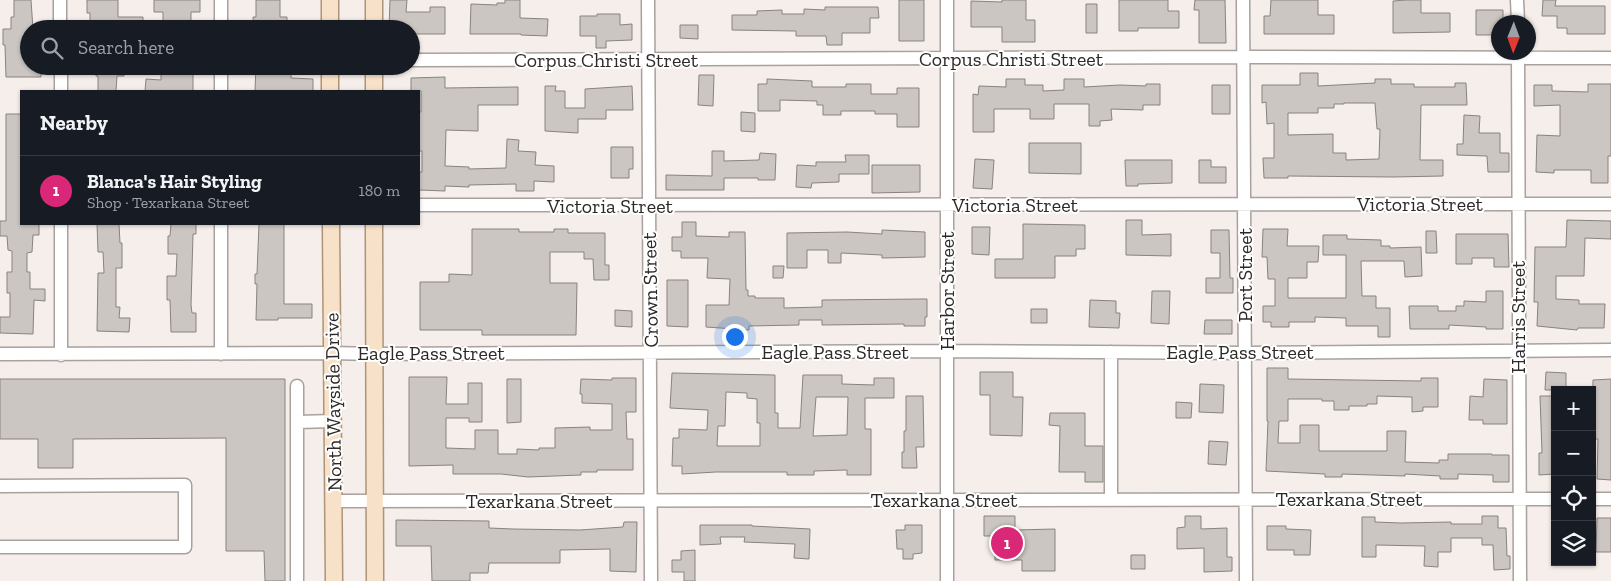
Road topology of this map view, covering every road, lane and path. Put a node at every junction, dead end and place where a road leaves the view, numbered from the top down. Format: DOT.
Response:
graph roads {
  1 [pos="60,0"];
  2 [pos="221,0"];
  3 [pos="330,0"];
  4 [pos="374,0"];
  5 [pos="648,0"];
  6 [pos="947,0"];
  7 [pos="1243,0"];
  8 [pos="1517,0"];
  9 [pos="1518,15"];
  10 [pos="60,20"];
  11 [pos="221,20"];
  12 [pos="330,20"];
  13 [pos="374,20"];
  14 [pos="1491,55"];
  15 [pos="1536,56"];
  16 [pos="1244,57"];
  17 [pos="1611,58"];
  18 [pos="947,59"];
  19 [pos="420,60"];
  20 [pos="649,60"];
  21 [pos="1519,60"];
  22 [pos="60,75"];
  23 [pos="221,75"];
  24 [pos="330,75"];
  25 [pos="374,75"];
  26 [pos="60,90"];
  27 [pos="221,90"];
  28 [pos="330,90"];
  29 [pos="374,90"];
  30 [pos="1519,203"];
  31 [pos="1611,204"];
  32 [pos="420,205"];
  33 [pos="1245,205"];
  34 [pos="649,206"];
  35 [pos="946,206"];
  36 [pos="61,225"];
  37 [pos="221,225"];
  38 [pos="331,225"];
  39 [pos="374,225"];
  40 [pos="1518,350"];
  41 [pos="1611,350"];
  42 [pos="947,351"];
  43 [pos="1111,352"];
  44 [pos="332,353"];
  45 [pos="650,353"];
  46 [pos="1245,353"];
  47 [pos="0,354"];
  48 [pos="221,354"];
  49 [pos="374,354"];
  50 [pos="61,355"];
  51 [pos="297,386"];
  52 [pos="333,421"];
  53 [pos="298,422"];
  54 [pos="0,486"];
  55 [pos="1111,499"];
  56 [pos="1245,499"];
  57 [pos="1519,499"];
  58 [pos="1551,499"];
  59 [pos="1596,499"];
  60 [pos="1611,499"];
  61 [pos="651,500"];
  62 [pos="948,500"];
  63 [pos="334,501"];
  64 [pos="375,502"];
  65 [pos="0,547"];
  66 [pos="297,581"];
  67 [pos="334,581"];
  68 [pos="375,581"];
  69 [pos="651,581"];
  70 [pos="947,581"];
  71 [pos="1246,581"];
  72 [pos="1520,581"];
  1 -- 10 [label="street"];
  2 -- 11 [label="street"];
  3 -- 12 [label="main road"];
  4 -- 13 [label="main road"];
  5 -- 20 [label="street, Crown Street"];
  6 -- 18 [label="street, Harbor Street"];
  7 -- 16 [label="street, Port Street"];
  8 -- 9 [label="street"];
  14 -- 16 [label="street, Corpus Christi Street"];
  15 -- 17 [label="street, Corpus Christi Street"];
  16 -- 18 [label="street, Corpus Christi Street"];
  16 -- 33 [label="street, Port Street"];
  18 -- 20 [label="street, Corpus Christi Street"];
  18 -- 35 [label="street, Harbor Street"];
  19 -- 20 [label="street, Corpus Christi Street"];
  20 -- 34 [label="street, Crown Street"];
  21 -- 30 [label="street, Harris Street"];
  22 -- 26 [label="street"];
  23 -- 27 [label="street"];
  24 -- 28 [label="main road"];
  25 -- 29 [label="main road"];
  30 -- 31 [label="street, Victoria Street"];
  30 -- 33 [label="street, Victoria Street"];
  30 -- 40 [label="street, Harris Street"];
  32 -- 34 [label="street, Victoria Street"];
  33 -- 35 [label="street, Victoria Street"];
  33 -- 46 [label="street, Port Street"];
  34 -- 35 [label="street, Victoria Street"];
  34 -- 45 [label="street, Crown Street"];
  35 -- 42 [label="street, Harbor Street"];
  36 -- 50 [label="street"];
  37 -- 48 [label="street"];
  38 -- 44 [label="main road, North Wayside Drive"];
  39 -- 49 [label="main road, North Wayside Drive"];
  40 -- 41 [label="street, Eagle Pass Street"];
  40 -- 46 [label="street, Eagle Pass Street"];
  40 -- 57 [label="street, Harris Street"];
  42 -- 43 [label="street, Eagle Pass Street"];
  42 -- 45 [label="street, Eagle Pass Street"];
  42 -- 62 [label="street, Harbor Street"];
  43 -- 46 [label="street, Eagle Pass Street"];
  43 -- 55 [label="street"];
  44 -- 48 [label="street, Eagle Pass Street"];
  44 -- 49 [label="street, Eagle Pass Street"];
  44 -- 52 [label="main road, North Wayside Drive"];
  45 -- 49 [label="street, Eagle Pass Street"];
  45 -- 61 [label="street, Crown Street"];
  46 -- 56 [label="street, Port Street"];
  47 -- 50 [label="street, Eagle Pass Street"];
  48 -- 50 [label="street, Eagle Pass Street"];
  49 -- 64 [label="main road, North Wayside Drive"];
  51 -- 53 [label="street"];
  52 -- 53 [label="street"];
  52 -- 63 [label="main road, North Wayside Drive"];
  53 -- 66 [label="street"];
  54 -- 65 [label="street"];
  55 -- 56 [label="street, Texarkana Street"];
  55 -- 62 [label="street, Texarkana Street"];
  56 -- 57 [label="street, Texarkana Street"];
  56 -- 71 [label="street, Port Street"];
  57 -- 58 [label="street, Texarkana Street"];
  57 -- 72 [label="street, Harris Street"];
  59 -- 60 [label="street"];
  61 -- 62 [label="street, Texarkana Street"];
  61 -- 64 [label="street, Texarkana Street"];
  61 -- 69 [label="street, Crown Street"];
  62 -- 70 [label="street, Harbor Street"];
  63 -- 64 [label="street, Texarkana Street"];
  63 -- 67 [label="main road, North Wayside Drive"];
  64 -- 68 [label="main road, North Wayside Drive"];
}
